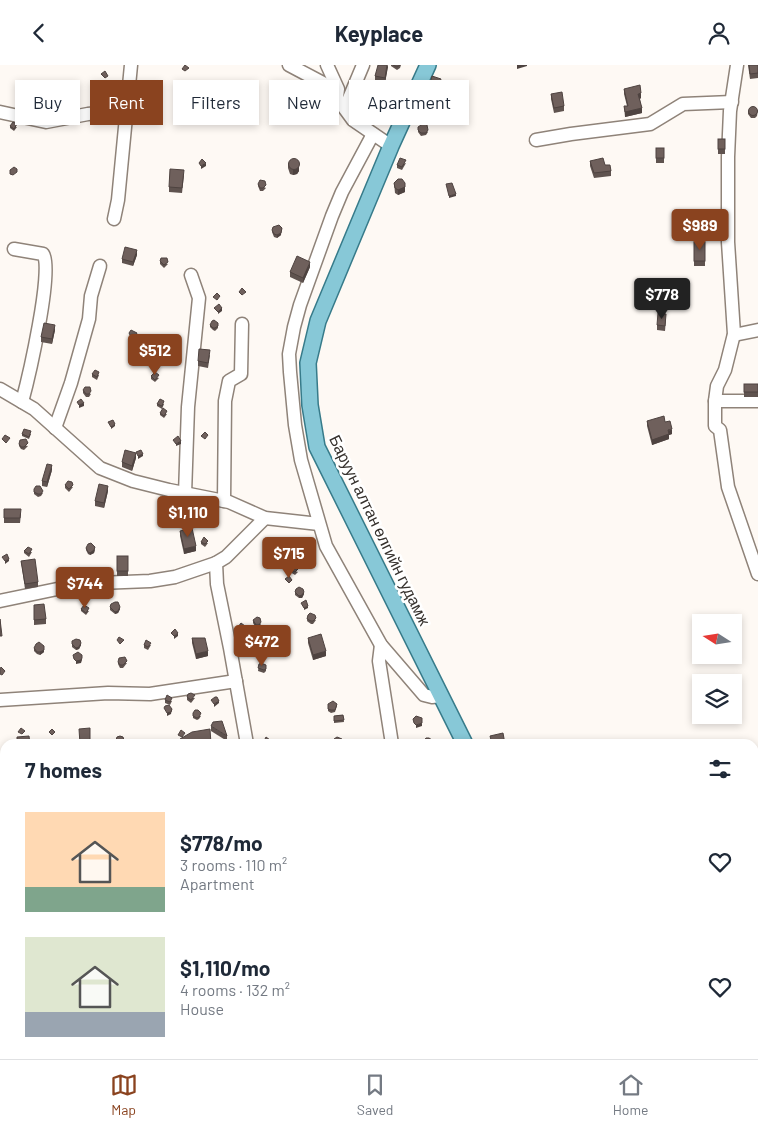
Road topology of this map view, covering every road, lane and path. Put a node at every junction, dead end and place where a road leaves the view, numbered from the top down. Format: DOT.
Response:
graph roads {
  1 [pos="131,65"];
  2 [pos="289,65"];
  3 [pos="327,65"];
  4 [pos="363,65"];
  5 [pos="428,65"];
  6 [pos="737,65"];
  7 [pos="130,80"];
  8 [pos="732,102"];
  9 [pos="341,103"];
  10 [pos="0,112"];
  11 [pos="90,114"];
  12 [pos="126,125"];
  13 [pos="373,134"];
  14 [pos="536,140"];
  15 [pos="392,146"];
  16 [pos="114,219"];
  17 [pos="14,249"];
  18 [pos="100,266"];
  19 [pos="191,275"];
  20 [pos="242,324"];
  21 [pos="758,330"];
  22 [pos="734,335"];
  23 [pos="0,389"];
  24 [pos="715,401"];
  25 [pos="758,401"];
  26 [pos="22,402"];
  27 [pos="55,428"];
  28 [pos="186,494"];
  29 [pos="224,501"];
  30 [pos="265,517"];
  31 [pos="319,524"];
  32 [pos="216,563"];
  33 [pos="758,574"];
  34 [pos="0,601"];
  35 [pos="381,645"];
  36 [pos="236,681"];
  37 [pos="441,696"];
  38 [pos="0,700"];
  39 [pos="246,739"];
  40 [pos="391,739"];
  41 [pos="462,739"];
  1 -- 7 [label="street"];
  2 -- 9 [label="street"];
  3 -- 9 [label="street"];
  4 -- 9 [label="street"];
  5 -- 15 [label="main road, Баруун алтан өлгийн гудамж"];
  6 -- 8 [label="street"];
  8 -- 14 [label="street"];
  8 -- 22 [label="street"];
  9 -- 13 [label="street"];
  10 -- 11 [label="street"];
  12 -- 16 [label="street"];
  13 -- 15 [label="street"];
  13 -- 31 [label="street"];
  15 -- 37 [label="main road, Баруун алтан өлгийн гудамж"];
  17 -- 26 [label="street"];
  18 -- 27 [label="street"];
  19 -- 28 [label="street"];
  20 -- 29 [label="street"];
  21 -- 22 [label="street"];
  22 -- 24 [label="street"];
  23 -- 26 [label="street"];
  24 -- 25 [label="street"];
  24 -- 33 [label="street"];
  26 -- 27 [label="street"];
  27 -- 28 [label="street"];
  28 -- 29 [label="street"];
  29 -- 30 [label="street"];
  30 -- 31 [label="street"];
  30 -- 32 [label="street"];
  31 -- 35 [label="street"];
  32 -- 34 [label="street"];
  32 -- 36 [label="street"];
  35 -- 37 [label="street"];
  35 -- 40 [label="street"];
  36 -- 38 [label="street"];
  36 -- 39 [label="street"];
  37 -- 41 [label="main road, Баруун алтан өлгийн гудамж"];
}
